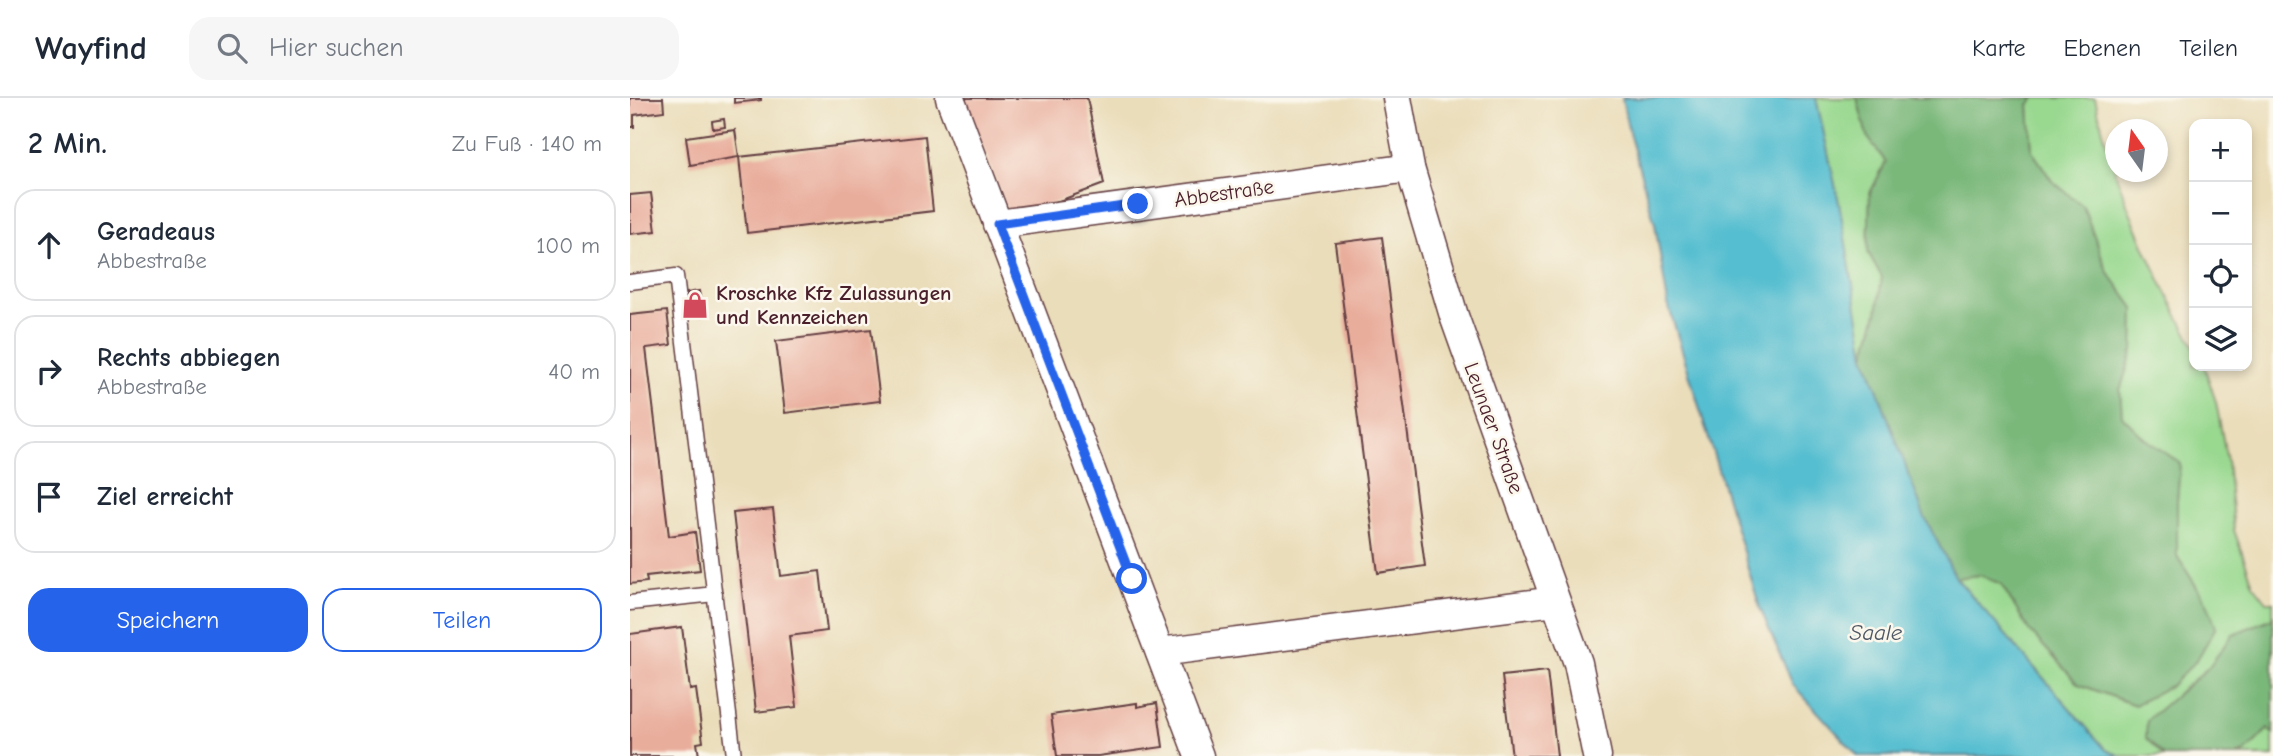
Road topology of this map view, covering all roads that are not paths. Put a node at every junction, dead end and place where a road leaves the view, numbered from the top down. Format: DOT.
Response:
graph roads {
  1 [pos="950,98"];
  2 [pos="1397,98"];
  3 [pos="1410,168"];
  4 [pos="997,224"];
  5 [pos="630,282"];
  6 [pos="715,594"];
  7 [pos="1555,601"];
  8 [pos="630,603"];
  9 [pos="1160,652"];
  10 [pos="734,756"];
  11 [pos="1199,756"];
  12 [pos="1597,756"];
  1 -- 4 [label="street"];
  2 -- 3 [label="street, Leunaer Straße"];
  3 -- 4 [label="street, Abbestraße"];
  3 -- 7 [label="street, Leunaer Straße"];
  4 -- 9 [label="street"];
  5 -- 6 [label="lane"];
  6 -- 8 [label="lane"];
  6 -- 10 [label="lane"];
  7 -- 9 [label="street"];
  7 -- 12 [label="street, Leunaer Straße"];
  9 -- 11 [label="street"];
}
